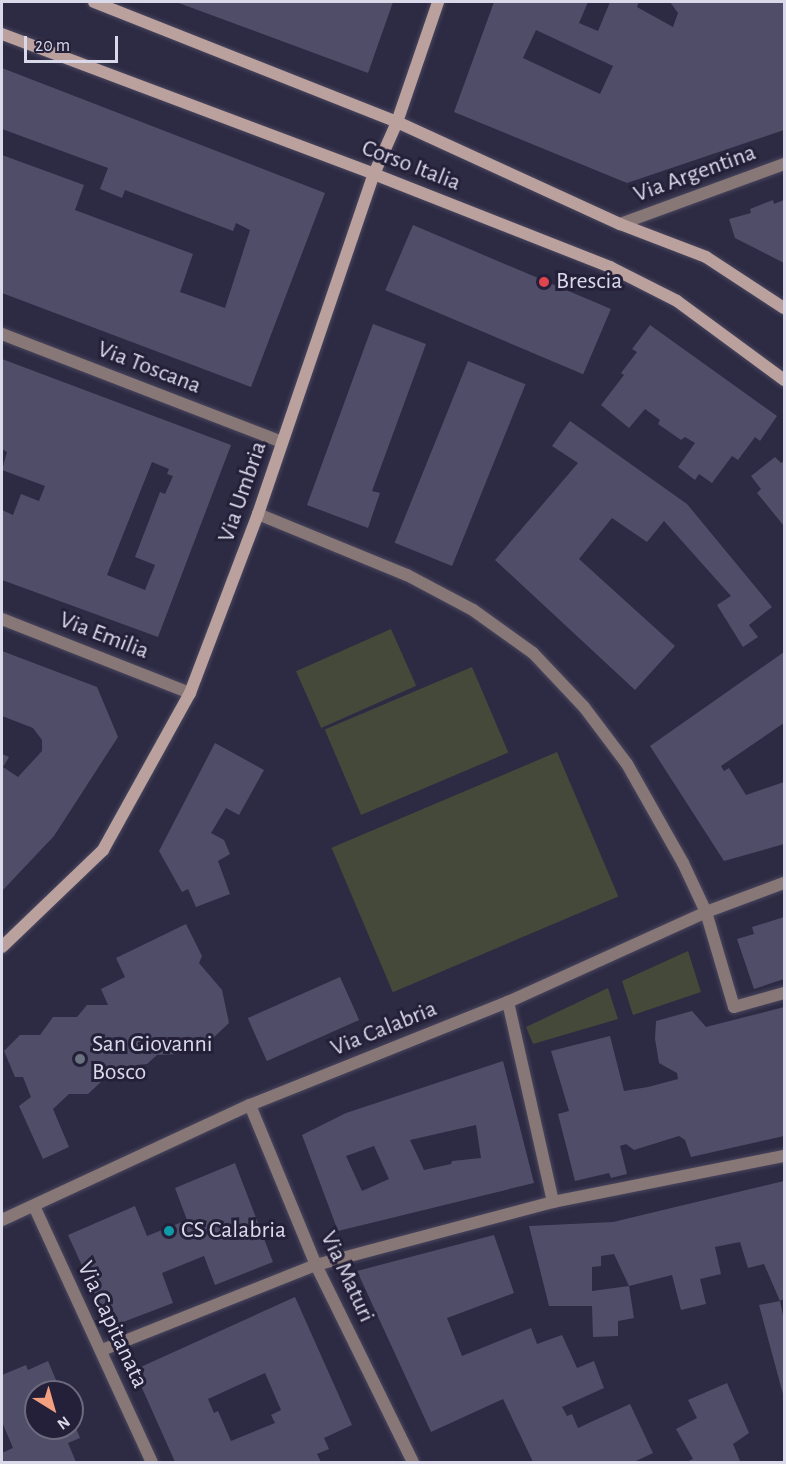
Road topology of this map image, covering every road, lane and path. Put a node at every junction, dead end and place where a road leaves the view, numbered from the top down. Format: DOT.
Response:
graph roads {
  1 [pos="94,2"];
  2 [pos="438,2"];
  3 [pos="2,34"];
  4 [pos="397,122"];
  5 [pos="784,164"];
  6 [pos="374,174"];
  7 [pos="620,224"];
  8 [pos="784,308"];
  9 [pos="2,333"];
  10 [pos="784,380"];
  11 [pos="282,442"];
  12 [pos="258,514"];
  13 [pos="2,619"];
  14 [pos="190,693"];
  15 [pos="784,883"];
  16 [pos="706,912"];
  17 [pos="2,947"];
  18 [pos="784,993"];
  19 [pos="508,1002"];
  20 [pos="250,1106"];
  21 [pos="784,1156"];
  22 [pos="553,1202"];
  23 [pos="34,1206"];
  24 [pos="2,1220"];
  25 [pos="316,1265"];
  26 [pos="102,1350"];
  27 [pos="152,1462"];
  28 [pos="413,1462"];
  1 -- 4 [label="street, Corso Italia"];
  2 -- 4 [label="street, Via Umbria"];
  3 -- 6 [label="street, Corso Italia"];
  4 -- 6 [label="street, Via Umbria"];
  4 -- 7 [label="street, Corso Italia"];
  5 -- 7 [label="street, Via Argentina"];
  6 -- 10 [label="street, Corso Italia"];
  6 -- 11 [label="street, Via Umbria"];
  7 -- 8 [label="street, Corso Italia"];
  9 -- 11 [label="street, Via Toscana"];
  11 -- 12 [label="street, Via Umbria"];
  12 -- 14 [label="street, Via Umbria"];
  12 -- 16 [label="street"];
  13 -- 14 [label="street, Via Emilia"];
  14 -- 17 [label="street, Via Umbria"];
  15 -- 16 [label="street, Via Calabria"];
  16 -- 18 [label="street"];
  16 -- 19 [label="street, Via Calabria"];
  19 -- 20 [label="street, Via Calabria"];
  19 -- 22 [label="street"];
  20 -- 23 [label="street, Via Calabria"];
  20 -- 25 [label="street, Via Maturi"];
  21 -- 22 [label="street"];
  22 -- 25 [label="street"];
  23 -- 24 [label="street, Via Calabria"];
  23 -- 26 [label="street, Via Capitanata"];
  25 -- 26 [label="street"];
  25 -- 28 [label="street, Via Maturi"];
  26 -- 27 [label="street, Via Capitanata"];
}
